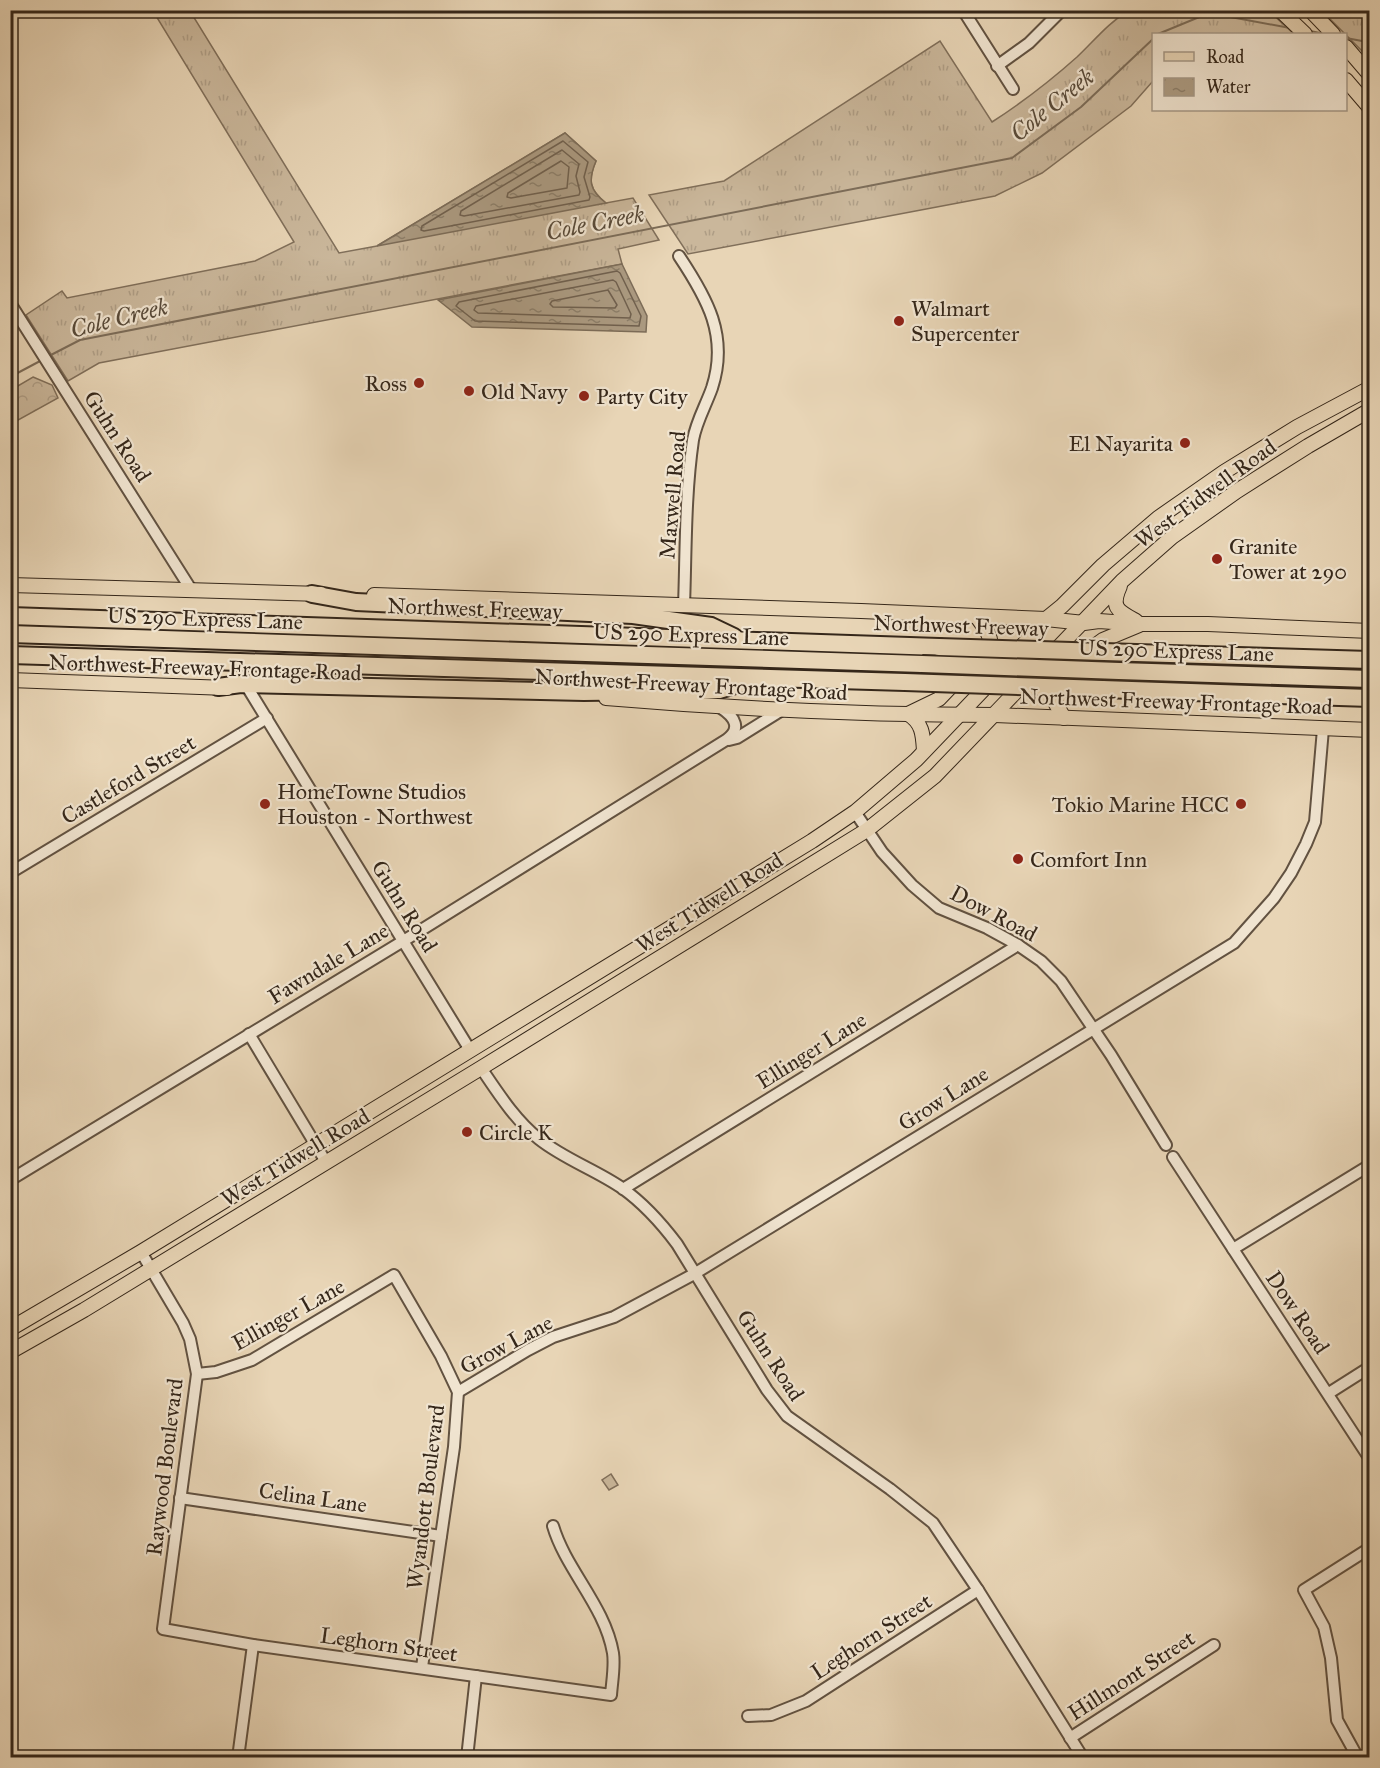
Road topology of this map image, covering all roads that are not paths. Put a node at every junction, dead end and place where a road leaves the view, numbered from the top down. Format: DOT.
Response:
graph roads {
  1 [pos="963,10"];
  2 [pos="1062,10"];
  3 [pos="1280,10"];
  4 [pos="1310,10"];
  5 [pos="1304,33"];
  6 [pos="1332,33"];
  7 [pos="1347,48"];
  8 [pos="997,66"];
  9 [pos="1370,75"];
  10 [pos="1347,81"];
  11 [pos="1013,89"];
  12 [pos="1369,106"];
  13 [pos="679,256"];
  14 [pos="10,303"];
  15 [pos="1370,388"];
  16 [pos="1370,410"];
  17 [pos="1158,518"];
  18 [pos="1172,537"];
  19 [pos="1122,581"];
  20 [pos="10,585"];
  21 [pos="192,591"];
  22 [pos="312,594"];
  23 [pos="684,606"];
  24 [pos="10,615"];
  25 [pos="977,617"];
  26 [pos="1046,619"];
  27 [pos="1084,623"];
  28 [pos="1141,624"];
  29 [pos="1370,631"];
  30 [pos="10,634"];
  31 [pos="740,640"];
  32 [pos="10,655"];
  33 [pos="1370,660"];
  34 [pos="757,678"];
  35 [pos="1370,679"];
  36 [pos="10,680"];
  37 [pos="218,687"];
  38 [pos="249,690"];
  39 [pos="1370,698"];
  40 [pos="721,708"];
  41 [pos="782,710"];
  42 [pos="908,714"];
  43 [pos="959,715"];
  44 [pos="995,715"];
  45 [pos="267,718"];
  46 [pos="1064,718"];
  47 [pos="1323,729"];
  48 [pos="1370,730"];
  49 [pos="726,740"];
  50 [pos="924,751"];
  51 [pos="855,812"];
  52 [pos="867,830"];
  53 [pos="10,873"];
  54 [pos="731,890"];
  55 [pos="740,908"];
  56 [pos="404,941"];
  57 [pos="1018,945"];
  58 [pos="599,971"];
  59 [pos="610,988"];
  60 [pos="1093,1028"];
  61 [pos="249,1034"];
  62 [pos="470,1050"];
  63 [pos="481,1068"];
  64 [pos="316,1145"];
  65 [pos="1166,1145"];
  66 [pos="1173,1157"];
  67 [pos="326,1162"];
  68 [pos="1370,1165"];
  69 [pos="10,1180"];
  70 [pos="623,1189"];
  71 [pos="227,1199"];
  72 [pos="238,1216"];
  73 [pos="1233,1249"];
  74 [pos="141,1252"];
  75 [pos="152,1268"];
  76 [pos="694,1274"];
  77 [pos="394,1275"];
  78 [pos="29,1318"];
  79 [pos="10,1329"];
  80 [pos="38,1336"];
  81 [pos="10,1352"];
  82 [pos="1370,1367"];
  83 [pos="197,1374"];
  84 [pos="458,1392"];
  85 [pos="1329,1393"];
  86 [pos="1370,1459"];
  87 [pos="180,1498"];
  88 [pos="553,1526"];
  89 [pos="441,1536"];
  90 [pos="1370,1548"];
  91 [pos="978,1590"];
  92 [pos="162,1629"];
  93 [pos="253,1645"];
  94 [pos="1214,1645"];
  95 [pos="422,1667"];
  96 [pos="476,1676"];
  97 [pos="748,1716"];
  98 [pos="1070,1738"];
  99 [pos="238,1758"];
  100 [pos="467,1758"];
  101 [pos="1083,1758"];
  102 [pos="1358,1758"];
  1 -- 8 [label="street"];
  2 -- 8 [label="street"];
  3 -- 5 [label="main road"];
  4 -- 6 [label="main road"];
  7 -- 9 [label="main road"];
  8 -- 11 [label="street"];
  10 -- 12 [label="main road"];
  13 -- 23 [label="street, Maxwell Road"];
  14 -- 21 [label="street, Guhn Road"];
  15 -- 17 [label="main road, West Tidwell Road"];
  16 -- 18 [label="main road, West Tidwell Road"];
  17 -- 18 [label="main road"];
  17 -- 26 [label="main road, West Tidwell Road"];
  18 -- 19 [label="main road, West Tidwell Road"];
  19 -- 27 [label="main road, West Tidwell Road"];
  19 -- 28 [label="main road"];
  20 -- 21 [label="main road"];
  21 -- 22 [label="main road"];
  22 -- 23 [label="main road"];
  22 -- 31 [label="highway"];
  23 -- 25 [label="main road"];
  24 -- 31 [label="highway, Northwest Freeway"];
  25 -- 26 [label="main road"];
  25 -- 42 [label="main road"];
  26 -- 27 [label="main road"];
  26 -- 43 [label="main road, West Tidwell Road"];
  27 -- 28 [label="main road"];
  27 -- 44 [label="main road, West Tidwell Road"];
  28 -- 29 [label="main road"];
  28 -- 46 [label="main road"];
  30 -- 35 [label="highway, US 290 Express Lane, bridge"];
  31 -- 33 [label="highway, Northwest Freeway, bridge"];
  32 -- 34 [label="highway"];
  34 -- 37 [label="highway"];
  34 -- 39 [label="highway, bridge"];
  36 -- 37 [label="main road, Northwest Freeway Frontage Road"];
  37 -- 38 [label="main road, Northwest Freeway Frontage Road"];
  38 -- 40 [label="main road, Northwest Freeway Frontage Road"];
  38 -- 45 [label="street, Guhn Road"];
  40 -- 41 [label="main road, Northwest Freeway Frontage Road"];
  40 -- 49 [label="street"];
  41 -- 42 [label="main road, Northwest Freeway Frontage Road"];
  41 -- 49 [label="street, Fawndale Lane"];
  42 -- 43 [label="main road, Northwest Freeway Frontage Road"];
  42 -- 50 [label="main road"];
  43 -- 44 [label="main road, Northwest Freeway Frontage Road"];
  43 -- 50 [label="main road, West Tidwell Road"];
  44 -- 46 [label="main road, Northwest Freeway Frontage Road"];
  44 -- 52 [label="main road, West Tidwell Road"];
  45 -- 53 [label="street, Castleford Street"];
  45 -- 56 [label="street, Guhn Road"];
  46 -- 47 [label="main road, Northwest Freeway Frontage Road"];
  47 -- 48 [label="main road, Northwest Freeway Frontage Road"];
  47 -- 60 [label="street, Grow Lane"];
  49 -- 56 [label="street, Fawndale Lane"];
  50 -- 51 [label="main road, West Tidwell Road"];
  51 -- 52 [label="street, Dow Road"];
  51 -- 54 [label="main road, West Tidwell Road"];
  52 -- 55 [label="main road, West Tidwell Road"];
  52 -- 57 [label="street, Dow Road"];
  54 -- 55 [label="main road"];
  54 -- 58 [label="main road, West Tidwell Road"];
  55 -- 59 [label="main road, West Tidwell Road"];
  56 -- 61 [label="street, Fawndale Lane"];
  56 -- 62 [label="street, Guhn Road"];
  57 -- 60 [label="street, Dow Road"];
  57 -- 70 [label="street, Ellinger Lane"];
  58 -- 59 [label="main road"];
  58 -- 62 [label="main road, West Tidwell Road"];
  59 -- 63 [label="main road, West Tidwell Road"];
  60 -- 65 [label="street, Dow Road"];
  60 -- 76 [label="street, Grow Lane"];
  61 -- 64 [label="street"];
  61 -- 69 [label="street, Fawndale Lane"];
  62 -- 64 [label="main road, West Tidwell Road"];
  63 -- 67 [label="main road, West Tidwell Road"];
  63 -- 70 [label="street, Guhn Road"];
  64 -- 67 [label="street"];
  64 -- 71 [label="main road, West Tidwell Road"];
  66 -- 73 [label="street, Dow Road"];
  67 -- 72 [label="main road, West Tidwell Road"];
  68 -- 73 [label="street"];
  70 -- 76 [label="street, Guhn Road"];
  71 -- 72 [label="main road"];
  71 -- 74 [label="main road, West Tidwell Road"];
  72 -- 75 [label="main road, West Tidwell Road"];
  73 -- 85 [label="street, Dow Road"];
  74 -- 75 [label="street, Raywood Boulevard"];
  74 -- 78 [label="main road, West Tidwell Road"];
  75 -- 80 [label="main road, West Tidwell Road"];
  75 -- 83 [label="street, Raywood Boulevard"];
  76 -- 84 [label="street, Grow Lane"];
  76 -- 91 [label="street, Guhn Road"];
  77 -- 83 [label="street, Ellinger Lane"];
  77 -- 84 [label="street, Wyandott Boulevard"];
  78 -- 79 [label="main road, West Tidwell Road"];
  78 -- 80 [label="main road"];
  80 -- 81 [label="main road, West Tidwell Road"];
  82 -- 85 [label="street"];
  83 -- 87 [label="street, Raywood Boulevard"];
  84 -- 89 [label="street, Wyandott Boulevard"];
  85 -- 86 [label="street, Dow Road"];
  87 -- 89 [label="street, Celina Lane"];
  87 -- 92 [label="street, Raywood Boulevard"];
  88 -- 96 [label="street, Leghorn Street"];
  89 -- 95 [label="street, Wyandott Boulevard"];
  90 -- 102 [label="street"];
  91 -- 97 [label="street, Leghorn Street"];
  91 -- 98 [label="street, Guhn Road"];
  92 -- 93 [label="street, Leghorn Street"];
  93 -- 95 [label="street, Leghorn Street"];
  93 -- 99 [label="street"];
  94 -- 98 [label="street, Hillmont Street"];
  95 -- 96 [label="street, Leghorn Street"];
  96 -- 100 [label="street"];
  98 -- 101 [label="street, Guhn Road"];
}
